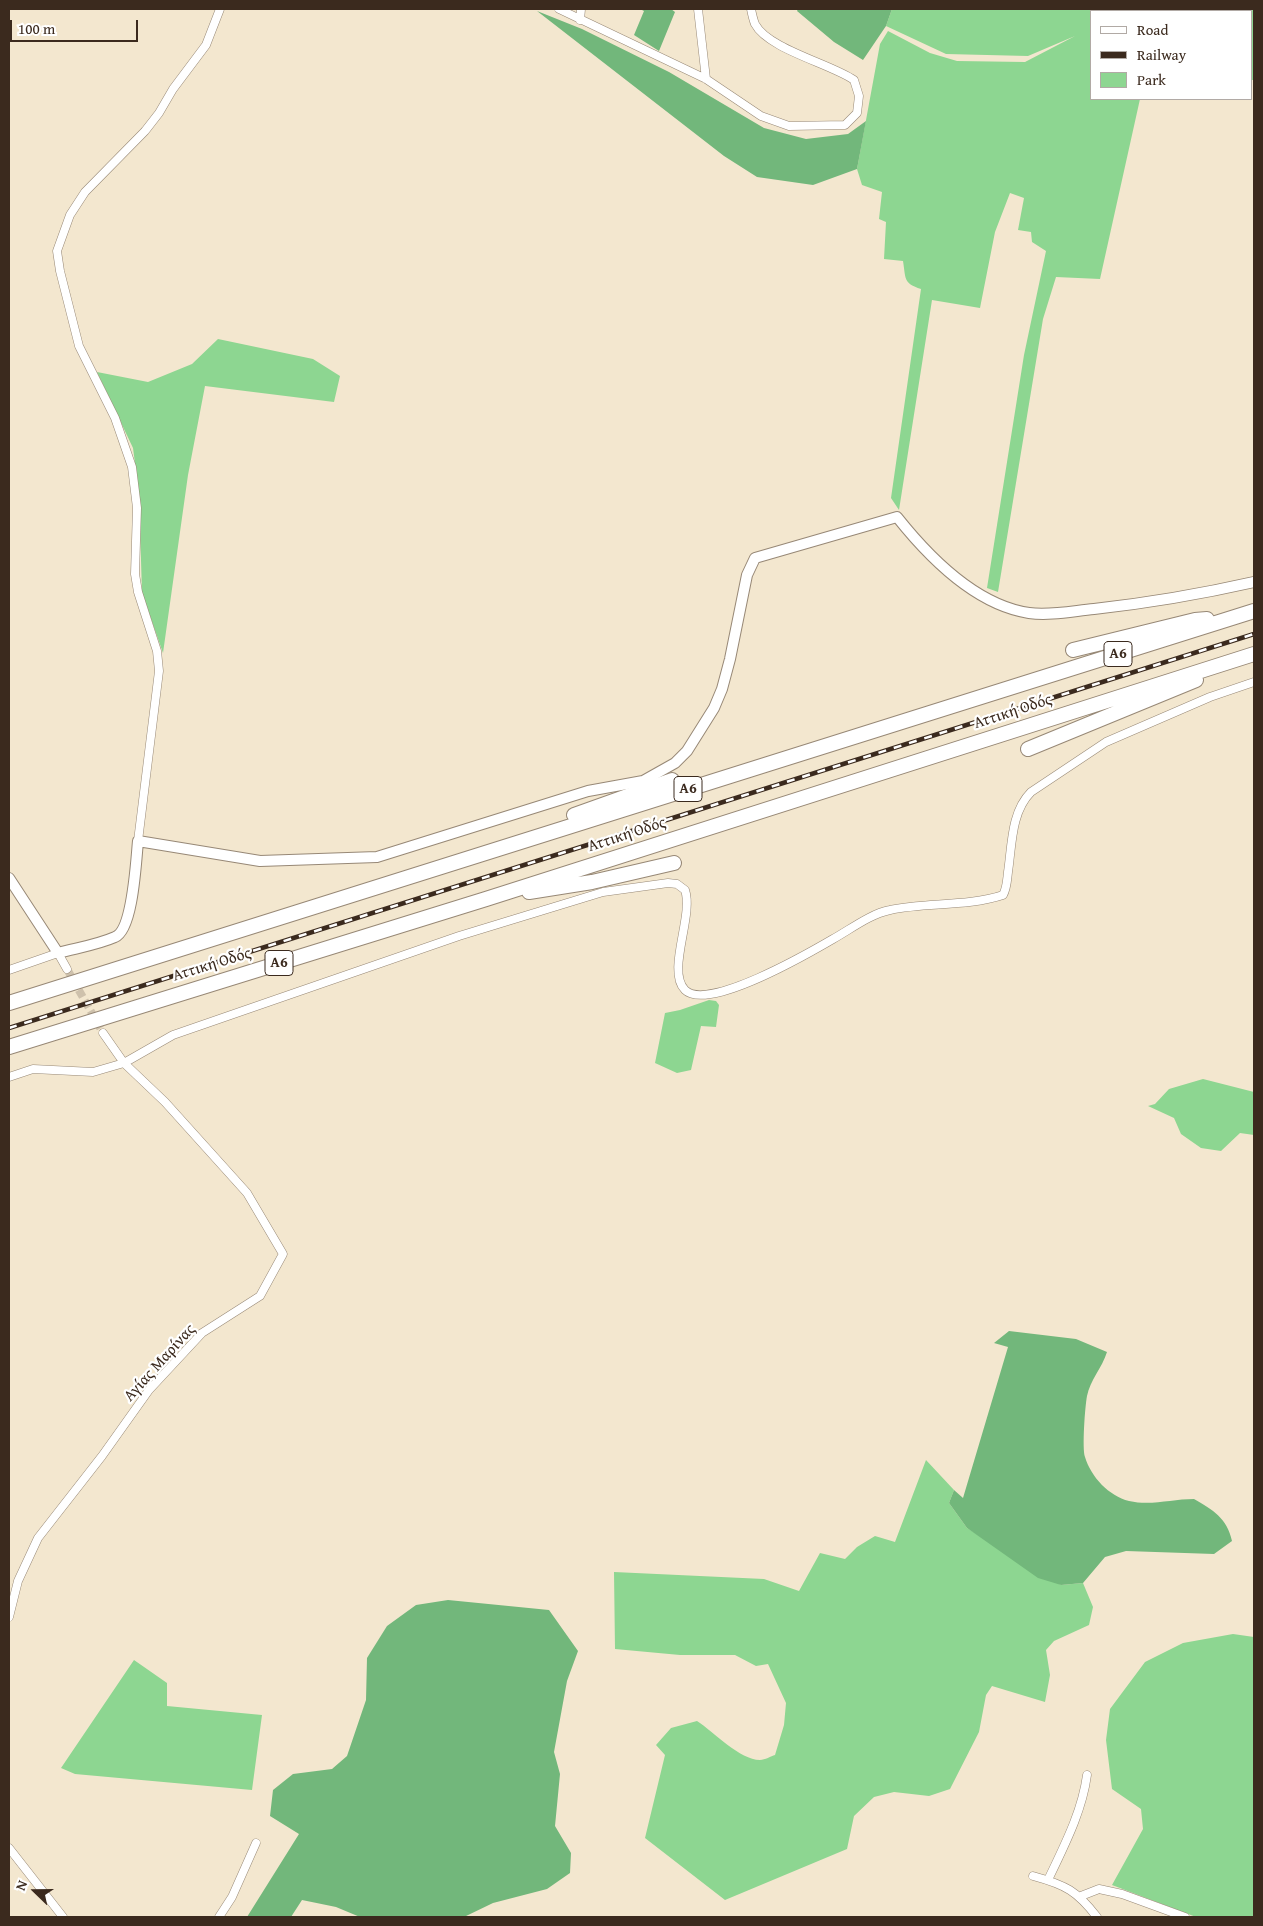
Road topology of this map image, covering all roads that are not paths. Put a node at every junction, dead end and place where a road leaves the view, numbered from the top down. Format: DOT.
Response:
graph roads {
  1 [pos="220,9"];
  2 [pos="559,9"];
  3 [pos="581,9"];
  4 [pos="698,9"];
  5 [pos="751,9"];
  6 [pos="580,20"];
  7 [pos="706,79"];
  8 [pos="1254,582"];
  9 [pos="1254,611"];
  10 [pos="1236,617"];
  11 [pos="1073,650"];
  12 [pos="1250,655"];
  13 [pos="1254,682"];
  14 [pos="1028,749"];
  15 [pos="672,780"];
  16 [pos="138,841"];
  17 [pos="674,863"];
  18 [pos="9,878"];
  19 [pos="376,886"];
  20 [pos="486,899"];
  21 [pos="58,953"];
  22 [pos="67,969"];
  23 [pos="9,970"];
  24 [pos="9,1003"];
  25 [pos="103,1033"];
  26 [pos="9,1047"];
  27 [pos="124,1063"];
  28 [pos="9,1076"];
  29 [pos="9,1617"];
  30 [pos="1087,1775"];
  31 [pos="256,1843"];
  32 [pos="9,1848"];
  33 [pos="1033,1876"];
  34 [pos="1048,1880"];
  35 [pos="1081,1896"];
  36 [pos="63,1917"];
  37 [pos="219,1917"];
  38 [pos="1097,1917"];
  39 [pos="1185,1917"];
  1 -- 16 [label="street"];
  2 -- 6 [label="street"];
  3 -- 6 [label="street"];
  4 -- 7 [label="street"];
  5 -- 7 [label="street"];
  6 -- 7 [label="street"];
  8 -- 16 [label="street"];
  9 -- 10 [label="highway, Αττική Οδός / Α6"];
  10 -- 11 [label="highway"];
  10 -- 19 [label="highway, Αττική Οδός / Α6"];
  12 -- 14 [label="highway"];
  12 -- 20 [label="highway, Αττική Οδός / Α6"];
  13 -- 27 [label="street"];
  15 -- 19 [label="highway"];
  16 -- 21 [label="street"];
  17 -- 20 [label="highway"];
  18 -- 21 [label="street"];
  19 -- 24 [label="highway, Αττική Οδός / Α6"];
  20 -- 26 [label="highway, Αττική Οδός / Α6"];
  21 -- 22 [label="street"];
  21 -- 23 [label="street"];
  25 -- 27 [label="street"];
  27 -- 28 [label="street"];
  27 -- 29 [label="street, Αγίας Μαρίνας"];
  30 -- 34 [label="street"];
  31 -- 37 [label="street"];
  32 -- 36 [label="street"];
  33 -- 34 [label="street"];
  34 -- 35 [label="street"];
  35 -- 38 [label="street"];
  35 -- 39 [label="street"];
}
